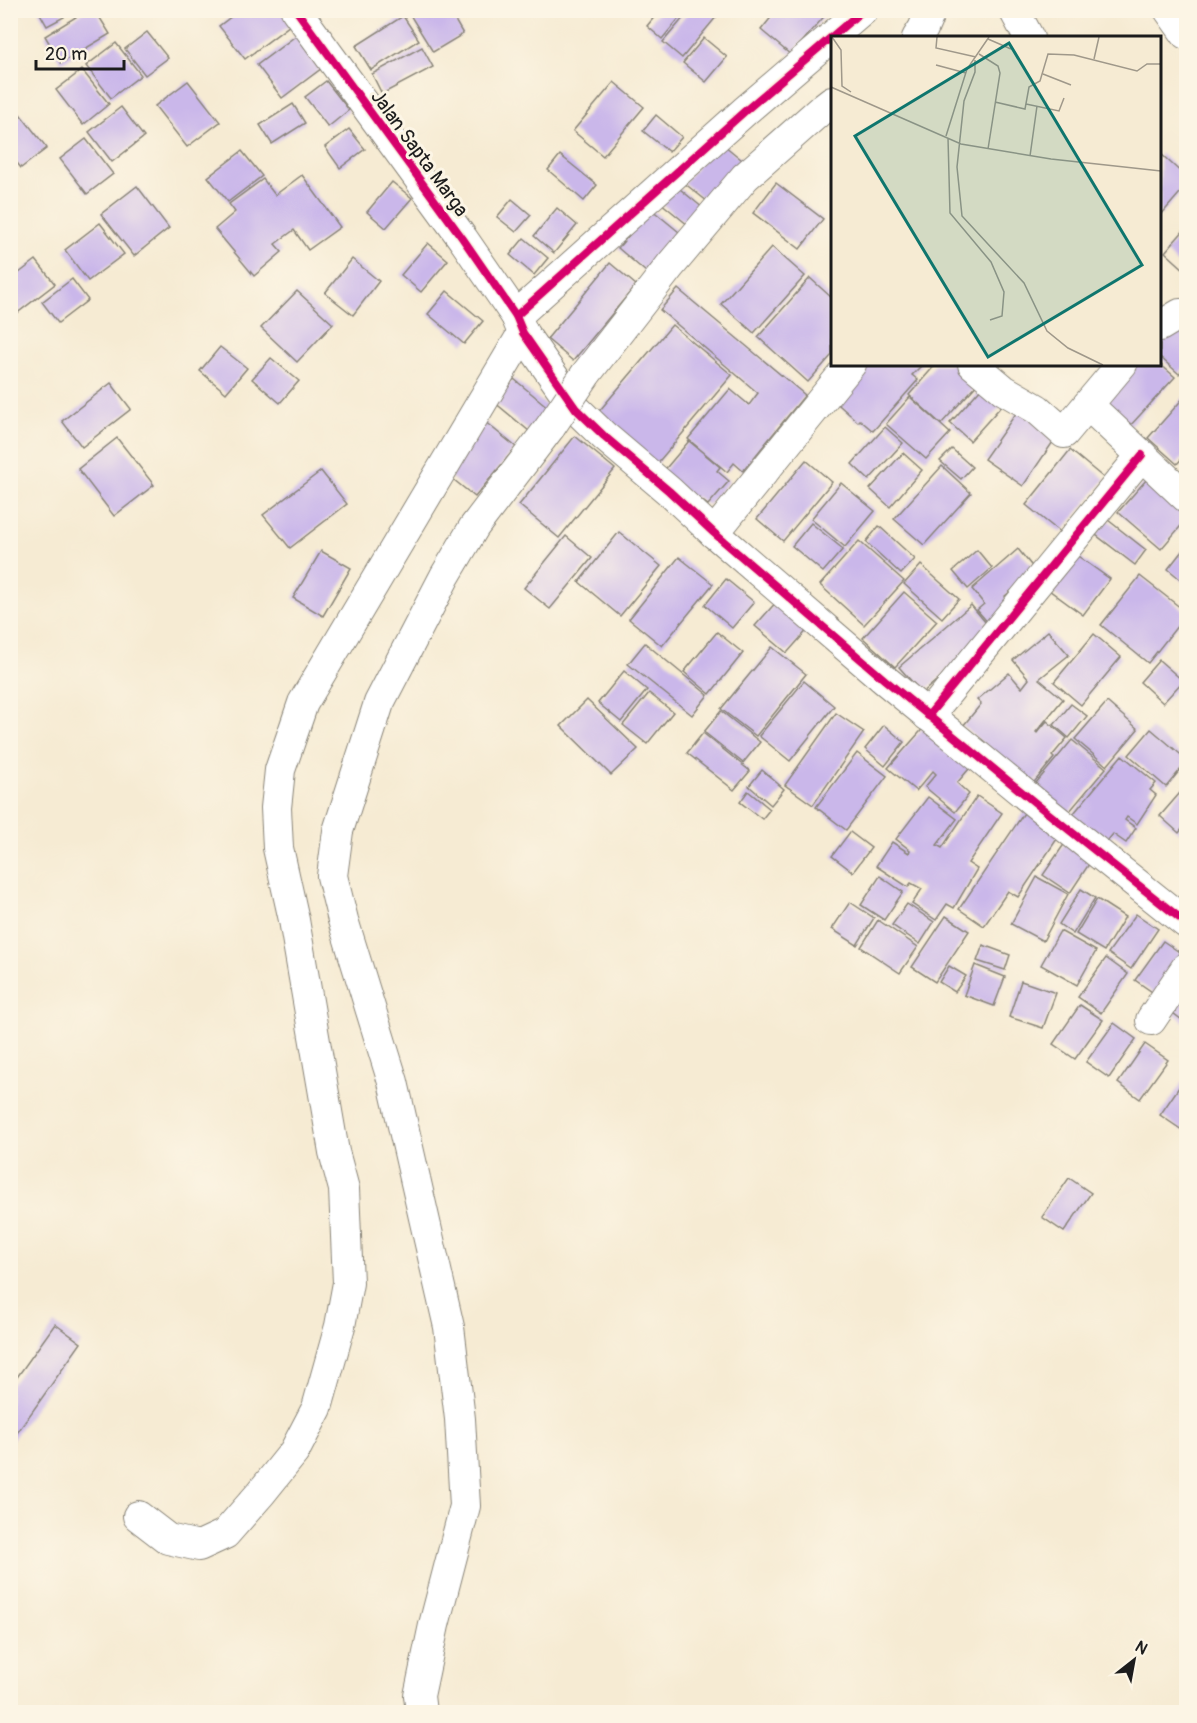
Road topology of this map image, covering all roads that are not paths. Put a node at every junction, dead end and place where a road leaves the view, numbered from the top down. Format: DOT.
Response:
graph roads {
  1 [pos="296,10"];
  2 [pos="931,10"];
  3 [pos="1014,10"];
  4 [pos="1169,10"];
  5 [pos="849,15"];
  6 [pos="1186,34"];
  7 [pos="918,36"];
  8 [pos="1028,36"];
  9 [pos="831,102"];
  10 [pos="1186,314"];
  11 [pos="520,325"];
  12 [pos="1161,325"];
  13 [pos="849,366"];
  14 [pos="976,366"];
  15 [pos="1120,366"];
  16 [pos="1088,405"];
  17 [pos="1142,455"];
  18 [pos="1186,497"];
  19 [pos="714,533"];
  20 [pos="928,716"];
  21 [pos="1186,923"];
  22 [pos="1186,968"];
  23 [pos="1151,1020"];
  24 [pos="138,1516"];
  25 [pos="421,1713"];
  1 -- 11 [label="street, Jalan Sapta Marga"];
  2 -- 7 [label="street"];
  3 -- 8 [label="street"];
  4 -- 6 [label="street"];
  5 -- 11 [label="street"];
  9 -- 25 [label="street, bridge"];
  10 -- 12 [label="street"];
  11 -- 19 [label="street, Jalan Sapta Marga"];
  11 -- 24 [label="street"];
  13 -- 19 [label="street"];
  14 -- 16 [label="street"];
  15 -- 16 [label="street"];
  16 -- 17 [label="street"];
  17 -- 18 [label="street"];
  17 -- 20 [label="street"];
  19 -- 20 [label="street, Jalan Sapta Marga"];
  20 -- 21 [label="street, Jalan Sapta Marga"];
  22 -- 23 [label="street"];
}
